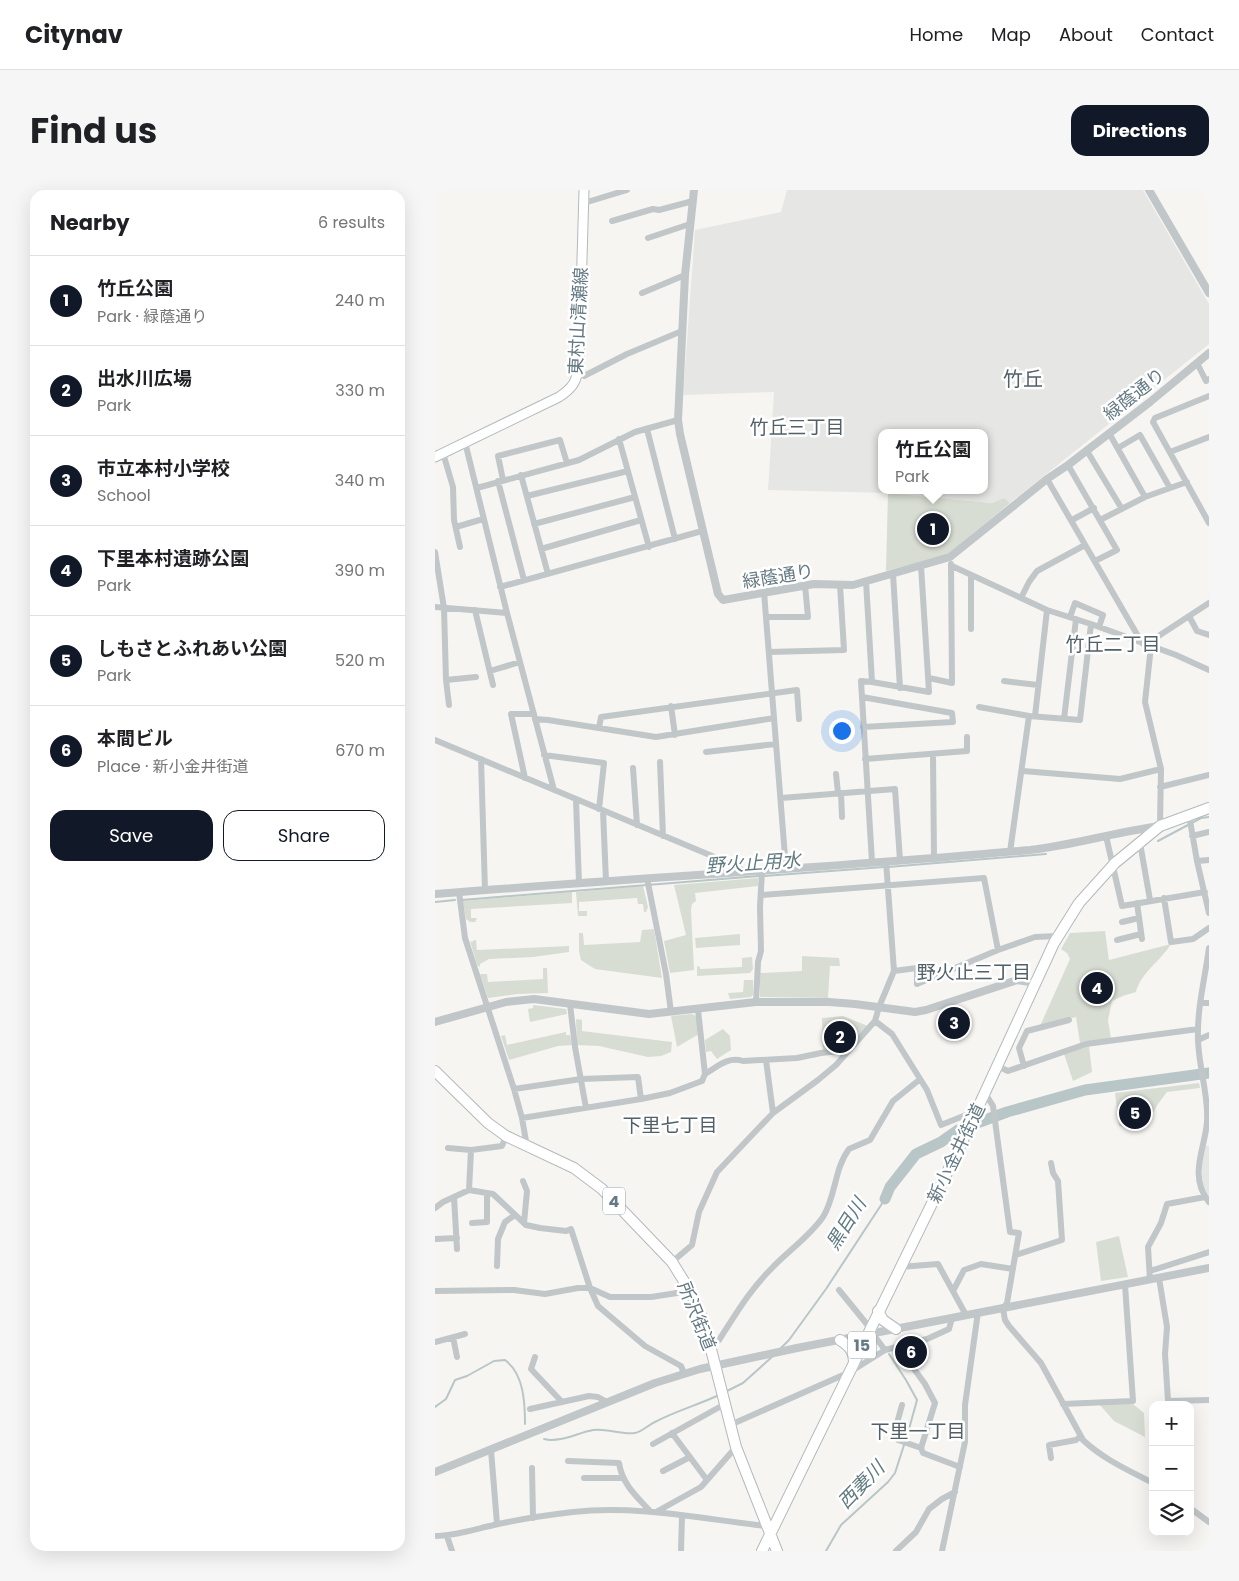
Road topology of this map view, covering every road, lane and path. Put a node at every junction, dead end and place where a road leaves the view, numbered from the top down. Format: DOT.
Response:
graph roads {
  1 [pos="584,190"];
  2 [pos="627,190"];
  3 [pos="694,190"];
  4 [pos="1149,190"];
  5 [pos="693,201"];
  6 [pos="584,203"];
  7 [pos="612,221"];
  8 [pos="690,224"];
  9 [pos="649,238"];
  10 [pos="685,275"];
  11 [pos="642,293"];
  12 [pos="1209,293"];
  13 [pos="682,331"];
  14 [pos="1209,353"];
  15 [pos="1197,363"];
  16 [pos="578,374"];
  17 [pos="1209,379"];
  18 [pos="1209,396"];
  19 [pos="679,420"];
  20 [pos="647,429"];
  21 [pos="1109,433"];
  22 [pos="1209,437"];
  23 [pos="619,439"];
  24 [pos="465,442"];
  25 [pos="1118,448"];
  26 [pos="1087,451"];
  27 [pos="1170,452"];
  28 [pos="439,455"];
  29 [pos="567,463"];
  30 [pos="1069,465"];
  31 [pos="628,471"];
  32 [pos="521,475"];
  33 [pos="1047,479"];
  34 [pos="501,480"];
  35 [pos="1187,482"];
  36 [pos="477,488"];
  37 [pos="1170,488"];
  38 [pos="527,496"];
  39 [pos="635,497"];
  40 [pos="1145,497"];
  41 [pos="1094,508"];
  42 [pos="1122,509"];
  43 [pos="483,519"];
  44 [pos="1208,519"];
  45 [pos="641,520"];
  46 [pos="1072,520"];
  47 [pos="1100,520"];
  48 [pos="534,524"];
  49 [pos="456,527"];
  50 [pos="702,531"];
  51 [pos="675,539"];
  52 [pos="1085,545"];
  53 [pos="460,547"];
  54 [pos="649,547"];
  55 [pos="541,549"];
  56 [pos="435,557"];
  57 [pos="950,558"];
  58 [pos="1095,561"];
  59 [pos="921,566"];
  60 [pos="952,566"];
  61 [pos="548,574"];
  62 [pos="893,574"];
  63 [pos="971,576"];
  64 [pos="524,580"];
  65 [pos="866,581"];
  66 [pos="437,583"];
  67 [pos="805,585"];
  68 [pos="840,585"];
  69 [pos="500,587"];
  70 [pos="764,592"];
  71 [pos="1021,598"];
  72 [pos="1209,603"];
  73 [pos="435,607"];
  74 [pos="444,608"];
  75 [pos="475,610"];
  76 [pos="1047,610"];
  77 [pos="507,612"];
  78 [pos="1189,616"];
  79 [pos="766,617"];
  80 [pos="1073,618"];
  81 [pos="1091,624"];
  82 [pos="1099,627"];
  83 [pos="971,630"];
  84 [pos="1209,635"];
  85 [pos="1142,643"];
  86 [pos="1151,646"];
  87 [pos="769,652"];
  88 [pos="520,662"];
  89 [pos="1209,670"];
  90 [pos="490,671"];
  91 [pos="477,677"];
  92 [pos="929,678"];
  93 [pos="446,680"];
  94 [pos="1004,681"];
  95 [pos="872,682"];
  96 [pos="493,685"];
  97 [pos="1038,685"];
  98 [pos="900,688"];
  99 [pos="772,693"];
  100 [pos="862,697"];
  101 [pos="449,705"];
  102 [pos="671,706"];
  103 [pos="979,707"];
  104 [pos="1032,716"];
  105 [pos="535,717"];
  106 [pos="774,718"];
  107 [pos="799,719"];
  108 [pos="1064,719"];
  109 [pos="863,727"];
  110 [pos="599,728"];
  111 [pos="675,734"];
  112 [pos="967,737"];
  113 [pos="435,740"];
  114 [pos="776,744"];
  115 [pos="706,752"];
  116 [pos="544,755"];
  117 [pos="933,755"];
  118 [pos="481,759"];
  119 [pos="865,759"];
  120 [pos="660,762"];
  121 [pos="633,768"];
  122 [pos="1161,769"];
  123 [pos="1023,771"];
  124 [pos="837,774"];
  125 [pos="1209,776"];
  126 [pos="525,778"];
  127 [pos="1161,787"];
  128 [pos="554,790"];
  129 [pos="867,791"];
  130 [pos="839,793"];
  131 [pos="781,798"];
  132 [pos="576,800"];
  133 [pos="1209,808"];
  134 [pos="601,810"];
  135 [pos="842,817"];
  136 [pos="1190,821"];
  137 [pos="637,825"];
  138 [pos="1160,826"];
  139 [pos="1209,832"];
  140 [pos="663,836"];
  141 [pos="1106,836"];
  142 [pos="1192,836"];
  143 [pos="1140,844"];
  144 [pos="1011,852"];
  145 [pos="934,857"];
  146 [pos="900,860"];
  147 [pos="1209,860"];
  148 [pos="872,862"];
  149 [pos="1197,862"];
  150 [pos="886,865"];
  151 [pos="1113,866"];
  152 [pos="786,869"];
  153 [pos="745,872"];
  154 [pos="762,873"];
  155 [pos="606,881"];
  156 [pos="647,882"];
  157 [pos="579,883"];
  158 [pos="888,885"];
  159 [pos="485,890"];
  160 [pos="1206,890"];
  161 [pos="459,892"];
  162 [pos="435,894"];
  163 [pos="761,895"];
  164 [pos="1164,898"];
  165 [pos="1150,900"];
  166 [pos="1137,903"];
  167 [pos="1209,913"];
  168 [pos="1139,918"];
  169 [pos="1122,922"];
  170 [pos="1209,928"];
  171 [pos="1057,936"];
  172 [pos="1117,940"];
  173 [pos="1209,948"];
  174 [pos="999,950"];
  175 [pos="1208,968"];
  176 [pos="894,971"];
  177 [pos="1036,983"];
  178 [pos="756,1002"];
  179 [pos="1209,1002"];
  180 [pos="1201,1003"];
  181 [pos="570,1004"];
  182 [pos="487,1007"];
  183 [pos="879,1007"];
  184 [pos="698,1010"];
  185 [pos="671,1012"];
  186 [pos="1069,1020"];
  187 [pos="875,1021"];
  188 [pos="435,1022"];
  189 [pos="1198,1029"];
  190 [pos="1209,1035"];
  191 [pos="1198,1040"];
  192 [pos="848,1050"];
  193 [pos="767,1060"];
  194 [pos="997,1066"];
  195 [pos="1024,1066"];
  196 [pos="435,1071"];
  197 [pos="705,1074"];
  198 [pos="581,1079"];
  199 [pos="919,1080"];
  200 [pos="515,1090"];
  201 [pos="985,1093"];
  202 [pos="641,1099"];
  203 [pos="586,1108"];
  204 [pos="773,1113"];
  205 [pos="975,1114"];
  206 [pos="522,1118"];
  207 [pos="506,1136"];
  208 [pos="527,1147"];
  209 [pos="448,1148"];
  210 [pos="471,1150"];
  211 [pos="1051,1163"];
  212 [pos="523,1181"];
  213 [pos="469,1190"];
  214 [pos="487,1193"];
  215 [pos="454,1197"];
  216 [pos="1207,1200"];
  217 [pos="435,1202"];
  218 [pos="443,1202"];
  219 [pos="435,1208"];
  220 [pos="515,1215"];
  221 [pos="472,1222"];
  222 [pos="524,1223"];
  223 [pos="457,1238"];
  224 [pos="435,1239"];
  225 [pos="457,1249"];
  226 [pos="1209,1252"];
  227 [pos="1016,1255"];
  228 [pos="672,1262"];
  229 [pos="497,1266"];
  230 [pos="900,1267"];
  231 [pos="1209,1268"];
  232 [pos="1013,1269"];
  233 [pos="1150,1270"];
  234 [pos="1154,1279"];
  235 [pos="1125,1285"];
  236 [pos="590,1288"];
  237 [pos="839,1290"];
  238 [pos="435,1291"];
  239 [pos="690,1291"];
  240 [pos="953,1291"];
  241 [pos="1003,1309"];
  242 [pos="878,1311"];
  243 [pos="979,1312"];
  244 [pos="966,1315"];
  245 [pos="952,1318"];
  246 [pos="896,1329"];
  247 [pos="870,1332"];
  248 [pos="465,1334"];
  249 [pos="453,1337"];
  250 [pos="840,1340"];
  251 [pos="435,1342"];
  252 [pos="711,1346"];
  253 [pos="898,1347"];
  254 [pos="885,1350"];
  255 [pos="457,1357"];
  256 [pos="535,1357"];
  257 [pos="854,1361"];
  258 [pos="716,1365"];
  259 [pos="849,1372"];
  260 [pos="684,1373"];
  261 [pos="723,1397"];
  262 [pos="1209,1400"];
  263 [pos="562,1402"];
  264 [pos="607,1402"];
  265 [pos="1063,1404"];
  266 [pos="902,1405"];
  267 [pos="530,1409"];
  268 [pos="730,1425"];
  269 [pos="672,1433"];
  270 [pos="1081,1436"];
  271 [pos="653,1444"];
  272 [pos="736,1446"];
  273 [pos="921,1448"];
  274 [pos="491,1450"];
  275 [pos="690,1457"];
  276 [pos="1051,1458"];
  277 [pos="568,1461"];
  278 [pos="960,1467"];
  279 [pos="531,1468"];
  280 [pos="663,1471"];
  281 [pos="435,1472"];
  282 [pos="584,1478"];
  283 [pos="623,1478"];
  284 [pos="707,1480"];
  285 [pos="1149,1481"];
  286 [pos="955,1492"];
  287 [pos="1194,1511"];
  288 [pos="654,1512"];
  289 [pos="682,1516"];
  290 [pos="533,1518"];
  291 [pos="1209,1522"];
  292 [pos="497,1524"];
  293 [pos="768,1530"];
  294 [pos="435,1536"];
  295 [pos="447,1536"];
  296 [pos="452,1551"];
  297 [pos="681,1551"];
  298 [pos="762,1551"];
  299 [pos="777,1551"];
  300 [pos="896,1551"];
  301 [pos="942,1551"];
  1 -- 6 [label="main road, 東村山清瀬線"];
  2 -- 6 [label="street"];
  3 -- 5 [label="street, 緑蔭通り"];
  4 -- 12 [label="street"];
  5 -- 7 [label="street"];
  5 -- 8 [label="street, 緑蔭通り"];
  6 -- 16 [label="main road, 東村山清瀬線"];
  8 -- 9 [label="street"];
  8 -- 10 [label="street, 緑蔭通り"];
  10 -- 11 [label="street"];
  10 -- 13 [label="street, 緑蔭通り"];
  13 -- 16 [label="street"];
  13 -- 19 [label="street, 緑蔭通り"];
  14 -- 15 [label="street, 緑蔭通り"];
  15 -- 17 [label="street"];
  15 -- 21 [label="street, 緑蔭通り"];
  16 -- 24 [label="main road, 東村山清瀬線"];
  18 -- 27 [label="street"];
  19 -- 20 [label="street"];
  19 -- 50 [label="street, 緑蔭通り"];
  20 -- 23 [label="street"];
  20 -- 51 [label="street"];
  21 -- 25 [label="street"];
  21 -- 26 [label="street, 緑蔭通り"];
  22 -- 27 [label="street"];
  23 -- 29 [label="street"];
  23 -- 31 [label="street"];
  24 -- 28 [label="main road, 東村山清瀬線"];
  24 -- 36 [label="street"];
  25 -- 37 [label="street"];
  25 -- 40 [label="street"];
  26 -- 30 [label="street, 緑蔭通り"];
  26 -- 42 [label="street"];
  27 -- 35 [label="street"];
  28 -- 49 [label="street"];
  29 -- 32 [label="street"];
  29 -- 34 [label="street"];
  30 -- 33 [label="street, 緑蔭通り"];
  30 -- 41 [label="street"];
  31 -- 38 [label="street"];
  31 -- 39 [label="street"];
  32 -- 34 [label="street"];
  32 -- 38 [label="street"];
  33 -- 46 [label="street"];
  33 -- 57 [label="street, 緑蔭通り"];
  34 -- 36 [label="street"];
  34 -- 64 [label="street"];
  35 -- 37 [label="street"];
  35 -- 44 [label="street"];
  36 -- 43 [label="street"];
  37 -- 40 [label="street"];
  38 -- 48 [label="street"];
  39 -- 45 [label="street"];
  39 -- 48 [label="street"];
  40 -- 42 [label="street"];
  41 -- 46 [label="street"];
  41 -- 47 [label="street"];
  42 -- 47 [label="street"];
  43 -- 49 [label="street"];
  43 -- 69 [label="street"];
  45 -- 54 [label="street"];
  45 -- 55 [label="street"];
  46 -- 52 [label="street"];
  47 -- 58 [label="street"];
  48 -- 55 [label="street"];
  49 -- 53 [label="street"];
  50 -- 51 [label="street"];
  50 -- 70 [label="street, 緑蔭通り"];
  51 -- 54 [label="street"];
  52 -- 58 [label="street"];
  52 -- 71 [label="street"];
  54 -- 61 [label="street"];
  55 -- 61 [label="street"];
  56 -- 66 [label="street"];
  57 -- 59 [label="street, 緑蔭通り"];
  57 -- 60 [label="street"];
  58 -- 85 [label="street"];
  59 -- 62 [label="street, 緑蔭通り"];
  59 -- 92 [label="street"];
  60 -- 63 [label="street"];
  60 -- 92 [label="street"];
  61 -- 64 [label="street"];
  62 -- 65 [label="street, 緑蔭通り"];
  62 -- 98 [label="street"];
  63 -- 71 [label="street"];
  63 -- 83 [label="street"];
  64 -- 69 [label="street"];
  65 -- 68 [label="street, 緑蔭通り"];
  65 -- 95 [label="street"];
  66 -- 74 [label="street"];
  67 -- 68 [label="street, 緑蔭通り"];
  67 -- 70 [label="street, 緑蔭通り"];
  67 -- 79 [label="street"];
  68 -- 87 [label="street"];
  69 -- 77 [label="street"];
  70 -- 79 [label="street"];
  71 -- 76 [label="street"];
  72 -- 78 [label="street"];
  73 -- 74 [label="street"];
  74 -- 75 [label="street"];
  74 -- 93 [label="street"];
  75 -- 77 [label="street"];
  75 -- 90 [label="street"];
  76 -- 80 [label="street"];
  76 -- 97 [label="street"];
  77 -- 88 [label="street"];
  78 -- 84 [label="street"];
  78 -- 86 [label="street"];
  79 -- 87 [label="street"];
  80 -- 81 [label="street"];
  80 -- 82 [label="street"];
  80 -- 108 [label="street"];
  81 -- 82 [label="street"];
  81 -- 108 [label="street"];
  82 -- 85 [label="street"];
  85 -- 86 [label="street"];
  86 -- 89 [label="street"];
  86 -- 122 [label="street"];
  87 -- 99 [label="street"];
  88 -- 90 [label="street"];
  88 -- 105 [label="street"];
  90 -- 96 [label="street"];
  91 -- 93 [label="street"];
  92 -- 98 [label="street"];
  93 -- 101 [label="street"];
  94 -- 97 [label="street"];
  95 -- 98 [label="street"];
  95 -- 100 [label="street"];
  97 -- 104 [label="street"];
  99 -- 102 [label="street"];
  99 -- 106 [label="street"];
  99 -- 107 [label="street"];
  100 -- 109 [label="street"];
  100 -- 109 [label="street"];
  102 -- 110 [label="street"];
  102 -- 111 [label="street"];
  103 -- 104 [label="street"];
  104 -- 108 [label="street"];
  104 -- 123 [label="street"];
  105 -- 110 [label="street"];
  105 -- 116 [label="street"];
  105 -- 126 [label="street"];
  106 -- 111 [label="street"];
  106 -- 114 [label="street"];
  109 -- 119 [label="street"];
  110 -- 111 [label="street"];
  112 -- 117 [label="street"];
  113 -- 118 [label="street"];
  114 -- 115 [label="street"];
  114 -- 131 [label="street"];
  116 -- 128 [label="street"];
  116 -- 134 [label="street"];
  117 -- 119 [label="street"];
  117 -- 145 [label="street"];
  118 -- 126 [label="street"];
  118 -- 159 [label="street"];
  119 -- 129 [label="street"];
  120 -- 140 [label="street"];
  121 -- 137 [label="street"];
  122 -- 123 [label="street"];
  122 -- 127 [label="street"];
  123 -- 144 [label="street"];
  124 -- 130 [label="street"];
  125 -- 127 [label="street"];
  126 -- 128 [label="street"];
  127 -- 138 [label="street"];
  128 -- 132 [label="street"];
  129 -- 130 [label="street"];
  129 -- 146 [label="street"];
  129 -- 148 [label="street"];
  130 -- 131 [label="street"];
  130 -- 135 [label="street"];
  131 -- 152 [label="street"];
  132 -- 134 [label="street"];
  132 -- 157 [label="street"];
  133 -- 136 [label="main road, 新小金井街道 / 15"];
  134 -- 137 [label="street"];
  134 -- 155 [label="street"];
  136 -- 138 [label="main road, 新小金井街道 / 15"];
  136 -- 142 [label="street"];
  137 -- 140 [label="street"];
  138 -- 141 [label="street"];
  138 -- 143 [label="main road, 新小金井街道 / 15"];
  139 -- 142 [label="street"];
  140 -- 153 [label="street"];
  141 -- 144 [label="street"];
  141 -- 151 [label="street"];
  142 -- 149 [label="street"];
  143 -- 151 [label="main road, 新小金井街道 / 15"];
  143 -- 165 [label="street"];
  144 -- 145 [label="street"];
  145 -- 146 [label="street"];
  146 -- 150 [label="street"];
  147 -- 149 [label="street"];
  148 -- 150 [label="street"];
  148 -- 152 [label="street"];
  149 -- 160 [label="street"];
  150 -- 158 [label="street"];
  151 -- 166 [label="street"];
  151 -- 171 [label="main road, 新小金井街道 / 15"];
  152 -- 154 [label="street"];
  153 -- 154 [label="street"];
  153 -- 156 [label="street"];
  154 -- 163 [label="street"];
  155 -- 156 [label="street"];
  155 -- 157 [label="street"];
  156 -- 185 [label="street"];
  157 -- 159 [label="street"];
  158 -- 163 [label="street"];
  158 -- 174 [label="street"];
  158 -- 176 [label="street"];
  159 -- 161 [label="street"];
  160 -- 164 [label="street"];
  160 -- 167 [label="street"];
  161 -- 162 [label="street"];
  161 -- 182 [label="street"];
  163 -- 178 [label="street"];
  164 -- 165 [label="street"];
  164 -- 170 [label="street"];
  165 -- 166 [label="street"];
  166 -- 168 [label="street"];
  168 -- 169 [label="street"];
  168 -- 172 [label="street"];
  171 -- 174 [label="street"];
  171 -- 177 [label="main road, 新小金井街道 / 15"];
  173 -- 175 [label="street"];
  174 -- 176 [label="street"];
  175 -- 180 [label="street"];
  176 -- 183 [label="street"];
  177 -- 183 [label="street"];
  177 -- 194 [label="main road, 新小金井街道 / 15"];
  178 -- 183 [label="street"];
  178 -- 184 [label="street"];
  179 -- 180 [label="street"];
  180 -- 189 [label="street"];
  181 -- 182 [label="street"];
  181 -- 185 [label="street"];
  181 -- 198 [label="street"];
  182 -- 188 [label="street"];
  182 -- 200 [label="street"];
  183 -- 187 [label="street"];
  184 -- 185 [label="street"];
  184 -- 197 [label="street"];
  186 -- 195 [label="street"];
  187 -- 192 [label="street"];
  187 -- 199 [label="street"];
  189 -- 191 [label="street"];
  189 -- 195 [label="street"];
  190 -- 191 [label="street"];
  191 -- 216 [label="street"];
  192 -- 193 [label="street"];
  192 -- 204 [label="street"];
  193 -- 197 [label="street"];
  193 -- 204 [label="street"];
  194 -- 195 [label="street"];
  194 -- 201 [label="main road, 新小金井街道 / 15"];
  196 -- 207 [label="main road, 所沢街道 / 4"];
  197 -- 202 [label="street"];
  198 -- 200 [label="street"];
  198 -- 202 [label="street"];
  198 -- 203 [label="street"];
  199 -- 205 [label="street"];
  199 -- 252 [label="street"];
  200 -- 206 [label="street"];
  201 -- 205 [label="main road, 新小金井街道 / 15"];
  201 -- 227 [label="street"];
  202 -- 203 [label="street"];
  203 -- 206 [label="street"];
  204 -- 228 [label="street"];
  205 -- 230 [label="main road, 新小金井街道 / 15"];
  206 -- 208 [label="street"];
  207 -- 208 [label="main road, 所沢街道 / 4"];
  207 -- 210 [label="street"];
  208 -- 228 [label="main road, 所沢街道 / 4"];
  209 -- 210 [label="street"];
  210 -- 213 [label="street"];
  211 -- 227 [label="street"];
  212 -- 222 [label="street"];
  213 -- 214 [label="street"];
  213 -- 215 [label="street"];
  214 -- 220 [label="street"];
  214 -- 221 [label="street"];
  215 -- 218 [label="street"];
  215 -- 223 [label="street"];
  216 -- 233 [label="street"];
  217 -- 218 [label="street"];
  218 -- 219 [label="street"];
  220 -- 222 [label="street"];
  220 -- 229 [label="street"];
  222 -- 236 [label="street"];
  223 -- 224 [label="street"];
  223 -- 225 [label="street"];
  226 -- 233 [label="street"];
  227 -- 232 [label="street"];
  228 -- 239 [label="main road, 所沢街道 / 4"];
  230 -- 240 [label="street"];
  230 -- 242 [label="main road, 新小金井街道 / 15"];
  231 -- 234 [label="street"];
  232 -- 240 [label="street"];
  232 -- 241 [label="street"];
  233 -- 234 [label="street"];
  234 -- 235 [label="street"];
  234 -- 262 [label="street"];
  235 -- 241 [label="street"];
  235 -- 265 [label="street"];
  236 -- 238 [label="street"];
  236 -- 239 [label="street"];
  236 -- 260 [label="street"];
  237 -- 247 [label="street"];
  239 -- 252 [label="main road, 所沢街道 / 4"];
  240 -- 244 [label="street"];
  241 -- 243 [label="street"];
  241 -- 265 [label="street"];
  242 -- 246 [label="main road"];
  242 -- 247 [label="main road, 新小金井街道 / 15"];
  243 -- 244 [label="street"];
  243 -- 278 [label="street"];
  244 -- 245 [label="street"];
  245 -- 246 [label="street"];
  245 -- 253 [label="street"];
  246 -- 247 [label="street"];
  247 -- 250 [label="street"];
  247 -- 254 [label="street"];
  247 -- 257 [label="main road, 新小金井街道 / 15"];
  248 -- 249 [label="street"];
  249 -- 251 [label="street"];
  249 -- 255 [label="street"];
  250 -- 257 [label="main road"];
  250 -- 258 [label="street"];
  252 -- 258 [label="main road, 所沢街道 / 4"];
  253 -- 254 [label="street"];
  253 -- 273 [label="street"];
  254 -- 259 [label="street"];
  256 -- 263 [label="street"];
  257 -- 259 [label="main road, 新小金井街道 / 15"];
  258 -- 260 [label="street"];
  258 -- 261 [label="main road, 所沢街道 / 4"];
  259 -- 268 [label="street"];
  259 -- 293 [label="main road, 新小金井街道 / 15"];
  260 -- 264 [label="street"];
  261 -- 268 [label="main road, 所沢街道 / 4"];
  261 -- 269 [label="street"];
  263 -- 264 [label="street"];
  263 -- 267 [label="street"];
  264 -- 274 [label="street"];
  265 -- 270 [label="street"];
  266 -- 273 [label="street"];
  268 -- 272 [label="main road, 所沢街道 / 4"];
  269 -- 271 [label="street"];
  269 -- 275 [label="street"];
  270 -- 276 [label="street"];
  270 -- 285 [label="street"];
  272 -- 284 [label="street"];
  272 -- 293 [label="main road, 所沢街道 / 4"];
  273 -- 278 [label="street"];
  274 -- 281 [label="street"];
  274 -- 292 [label="street"];
  275 -- 280 [label="street"];
  275 -- 284 [label="street"];
  277 -- 283 [label="street"];
  278 -- 286 [label="street"];
  279 -- 290 [label="street"];
  282 -- 283 [label="street"];
  283 -- 288 [label="street"];
  284 -- 288 [label="street"];
  286 -- 300 [label="street"];
  286 -- 301 [label="street"];
  287 -- 291 [label="street"];
  288 -- 289 [label="street"];
  288 -- 290 [label="street"];
  289 -- 293 [label="street"];
  289 -- 297 [label="street"];
  290 -- 292 [label="street"];
  292 -- 295 [label="street"];
  293 -- 298 [label="main road, 新小金井街道 / 15"];
  293 -- 299 [label="main road, 所沢街道 / 4"];
  294 -- 295 [label="street"];
  295 -- 296 [label="street"];
}
